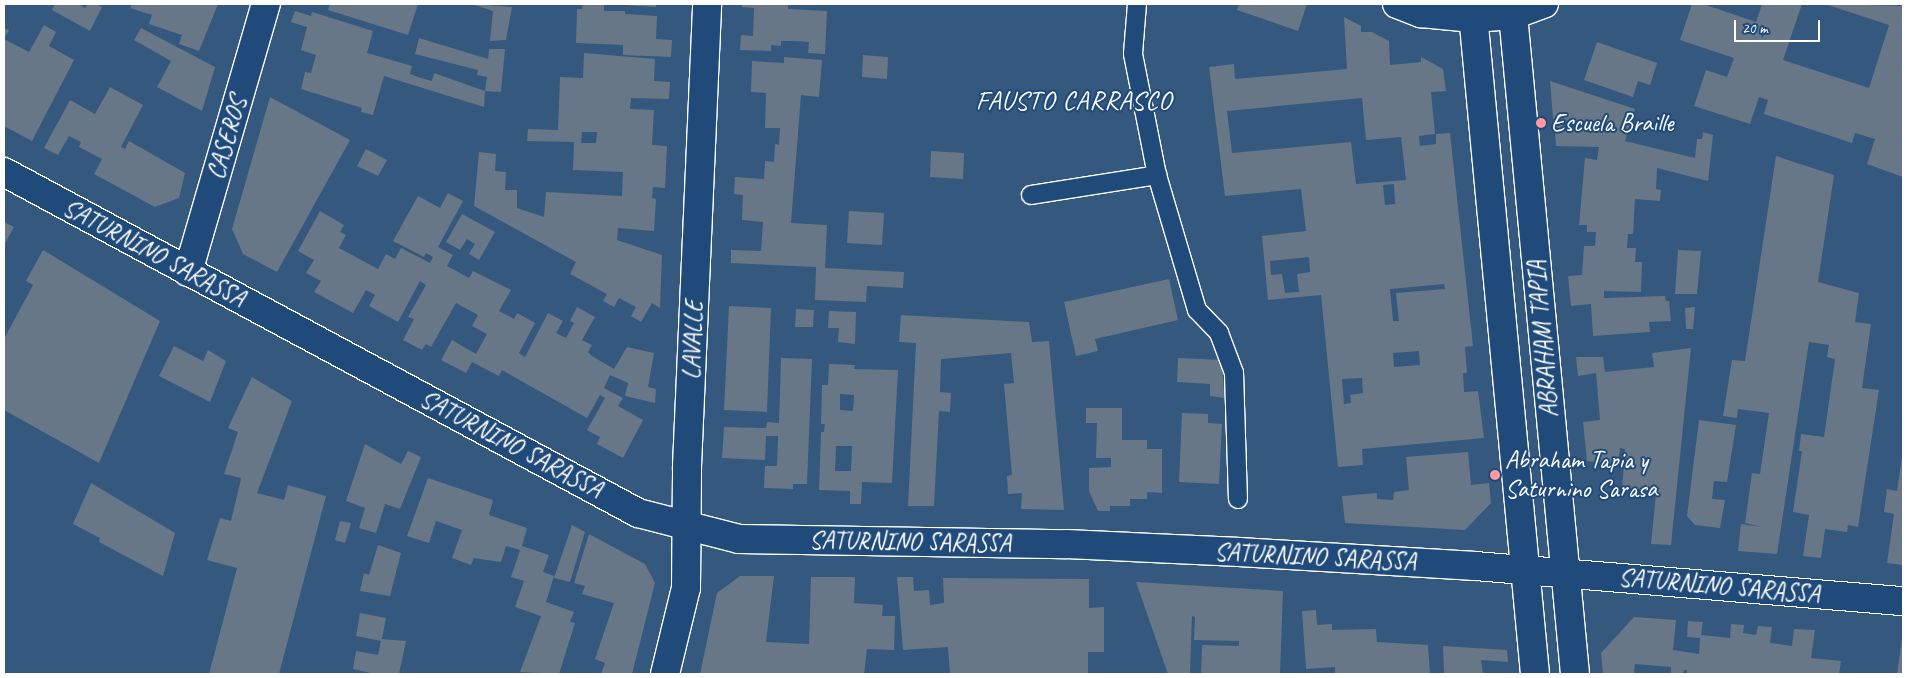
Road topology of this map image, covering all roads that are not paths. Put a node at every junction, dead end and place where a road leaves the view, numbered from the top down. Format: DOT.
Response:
graph roads {
  1 [pos="266,4"];
  2 [pos="707,4"];
  3 [pos="1137,4"];
  4 [pos="1397,4"];
  5 [pos="1544,4"];
  6 [pos="1512,10"];
  7 [pos="1473,11"];
  8 [pos="4,172"];
  9 [pos="1157,175"];
  10 [pos="1031,195"];
  11 [pos="188,272"];
  12 [pos="1238,499"];
  13 [pos="687,525"];
  14 [pos="1524,570"];
  15 [pos="1565,574"];
  16 [pos="1903,601"];
  17 [pos="665,674"];
  18 [pos="1535,674"];
  19 [pos="1575,674"];
  1 -- 11 [label="street, CASEROS"];
  2 -- 13 [label="street, LAVALLE"];
  3 -- 9 [label="lane"];
  4 -- 7 [label="street"];
  5 -- 6 [label="street"];
  6 -- 7 [label="street"];
  6 -- 15 [label="street, ABRAHAM TAPIA"];
  7 -- 14 [label="street, ABRAHAM TAPIA"];
  8 -- 11 [label="street, SATURNINO SARASSA"];
  9 -- 10 [label="lane"];
  9 -- 12 [label="lane"];
  11 -- 13 [label="street, SATURNINO SARASSA"];
  13 -- 14 [label="street, SATURNINO SARASSA"];
  13 -- 17 [label="street, LAVALLE"];
  14 -- 15 [label="street, SATURNINO SARASSA"];
  14 -- 18 [label="street, ABRAHAM TAPIA"];
  15 -- 16 [label="street, SATURNINO SARASSA"];
  15 -- 19 [label="street, ABRAHAM TAPIA"];
}
